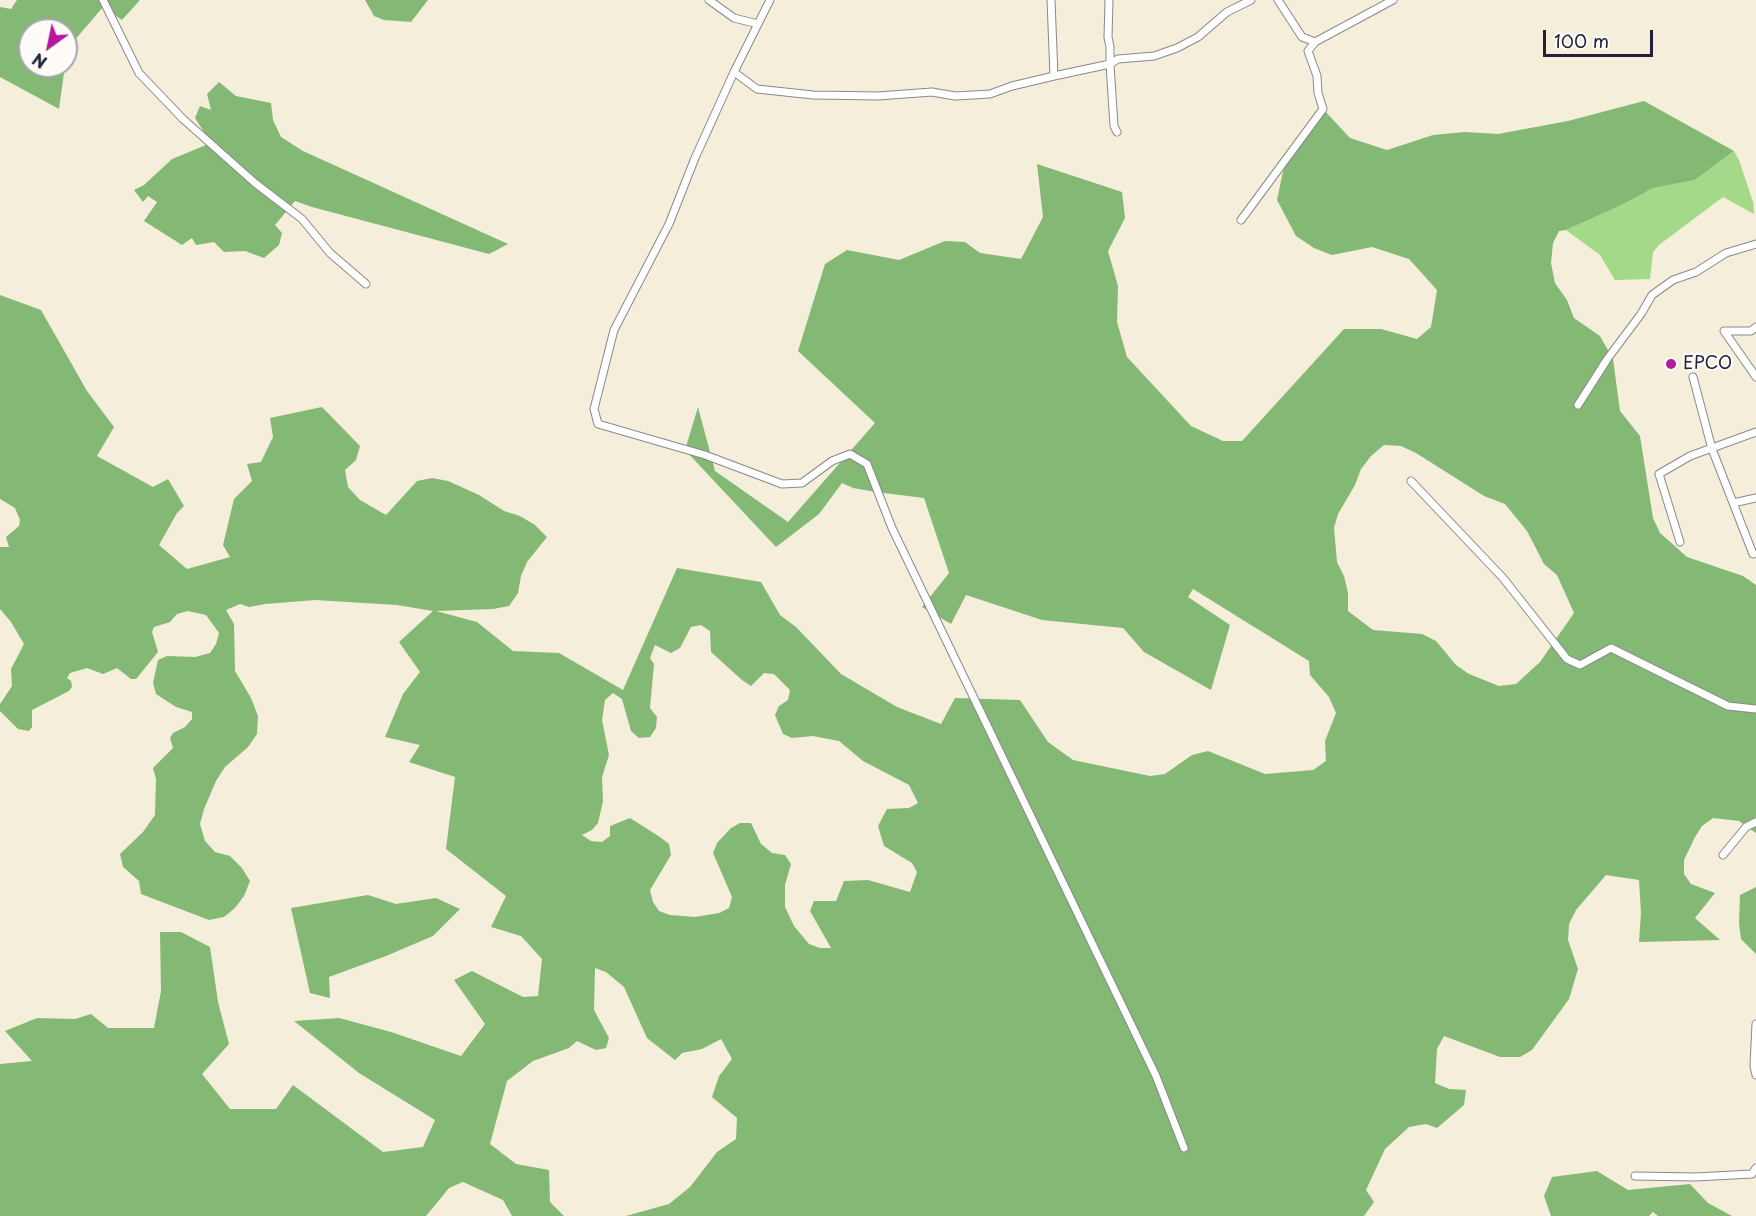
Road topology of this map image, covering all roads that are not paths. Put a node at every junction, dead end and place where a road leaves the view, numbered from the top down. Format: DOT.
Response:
graph roads {
  1 [pos="103,0"];
  2 [pos="708,0"];
  3 [pos="770,0"];
  4 [pos="1052,0"];
  5 [pos="1109,0"];
  6 [pos="1251,0"];
  7 [pos="1278,0"];
  8 [pos="1393,0"];
  9 [pos="758,24"];
  10 [pos="1315,42"];
  11 [pos="1110,64"];
  12 [pos="735,72"];
  13 [pos="1054,76"];
  14 [pos="1117,132"];
  15 [pos="1241,220"];
  16 [pos="1756,244"];
  17 [pos="366,284"];
  18 [pos="1756,327"];
  19 [pos="1693,377"];
  20 [pos="1756,377"];
  21 [pos="1578,405"];
  22 [pos="1756,432"];
  23 [pos="1712,449"];
  24 [pos="1411,481"];
  25 [pos="1756,498"];
  26 [pos="1733,503"];
  27 [pos="1680,542"];
  28 [pos="1753,554"];
  29 [pos="1756,709"];
  30 [pos="1756,822"];
  31 [pos="1724,855"];
  32 [pos="1756,1024"];
  33 [pos="1756,1075"];
  34 [pos="1184,1148"];
  35 [pos="1756,1168"];
  36 [pos="1635,1176"];
  1 -- 17 [label="street"];
  2 -- 9 [label="street"];
  3 -- 9 [label="street"];
  4 -- 13 [label="street"];
  5 -- 11 [label="street"];
  6 -- 11 [label="street"];
  7 -- 10 [label="street"];
  8 -- 10 [label="street"];
  9 -- 12 [label="street"];
  10 -- 15 [label="street"];
  11 -- 13 [label="street"];
  11 -- 14 [label="street"];
  12 -- 13 [label="street"];
  12 -- 34 [label="street"];
  16 -- 21 [label="street"];
  18 -- 20 [label="street"];
  19 -- 23 [label="street"];
  22 -- 23 [label="street"];
  23 -- 26 [label="street"];
  23 -- 27 [label="street"];
  24 -- 29 [label="street"];
  25 -- 26 [label="street"];
  26 -- 28 [label="street"];
  30 -- 31 [label="street"];
  32 -- 33 [label="street"];
  35 -- 36 [label="street"];
}
